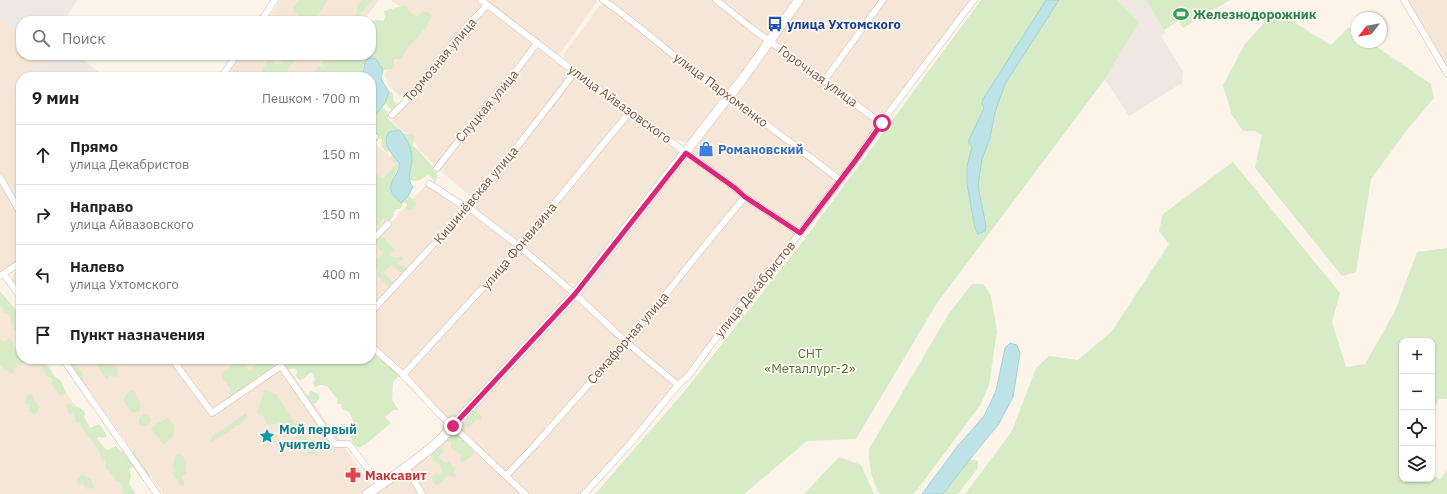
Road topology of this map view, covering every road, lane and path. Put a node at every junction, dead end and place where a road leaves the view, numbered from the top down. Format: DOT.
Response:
graph roads {
  1 [pos="275,0"];
  2 [pos="481,0"];
  3 [pos="602,0"];
  4 [pos="716,0"];
  5 [pos="799,0"];
  6 [pos="883,0"];
  7 [pos="974,0"];
  8 [pos="1404,0"];
  9 [pos="487,5"];
  10 [pos="264,16"];
  11 [pos="770,41"];
  12 [pos="537,43"];
  13 [pos="234,60"];
  14 [pos="225,72"];
  15 [pos="575,72"];
  16 [pos="1447,73"];
  17 [pos="824,81"];
  18 [pos="729,96"];
  19 [pos="630,112"];
  20 [pos="392,114"];
  21 [pos="882,123"];
  22 [pos="686,153"];
  23 [pos="437,168"];
  24 [pos="0,178"];
  25 [pos="840,180"];
  26 [pos="429,184"];
  27 [pos="745,197"];
  28 [pos="16,205"];
  29 [pos="468,207"];
  30 [pos="388,224"];
  31 [pos="800,233"];
  32 [pos="376,236"];
  33 [pos="519,246"];
  34 [pos="16,265"];
  35 [pos="2,275"];
  36 [pos="16,292"];
  37 [pos="575,294"];
  38 [pos="376,307"];
  39 [pos="625,341"];
  40 [pos="376,351"];
  41 [pos="66,364"];
  42 [pos="176,364"];
  43 [pos="403,375"];
  44 [pos="678,385"];
  45 [pos="453,426"];
  46 [pos="406,467"];
  47 [pos="506,476"];
  48 [pos="380,485"];
  49 [pos="157,494"];
  50 [pos="367,494"];
  51 [pos="422,494"];
  52 [pos="525,494"];
  53 [pos="584,494"];
  1 -- 10 [label="street"];
  2 -- 9 [label="street, улица Айвазовского"];
  3 -- 18 [label="street, улица Пархоменко"];
  4 -- 11 [label="street, Горочная улица"];
  5 -- 11 [label="street"];
  6 -- 17 [label="street"];
  7 -- 21 [label="street, улица Декабристов"];
  8 -- 16 [label="street"];
  9 -- 12 [label="street, улица Айвазовского"];
  9 -- 20 [label="street, Тормозная улица"];
  11 -- 17 [label="street, Горочная улица"];
  11 -- 18 [label="street"];
  12 -- 15 [label="street, улица Айвазовского"];
  12 -- 23 [label="street, Слуцкая улица"];
  13 -- 14 [label="street"];
  15 -- 19 [label="street, улица Айвазовского"];
  15 -- 29 [label="street, Кишинёвская улица"];
  17 -- 21 [label="street, Горочная улица"];
  18 -- 22 [label="street"];
  18 -- 25 [label="street, улица Пархоменко"];
  19 -- 22 [label="street, улица Айвазовского"];
  19 -- 33 [label="street, улица Фонвизина"];
  21 -- 25 [label="street, улица Декабристов"];
  22 -- 27 [label="street, улица Айвазовского"];
  22 -- 37 [label="street"];
  24 -- 28 [label="street"];
  25 -- 31 [label="street, улица Декабристов"];
  26 -- 29 [label="street"];
  27 -- 31 [label="street, улица Айвазовского"];
  27 -- 39 [label="street, Семафорная улица"];
  29 -- 33 [label="street"];
  29 -- 38 [label="street, Кишинёвская улица"];
  30 -- 32 [label="street"];
  31 -- 44 [label="street, улица Декабристов"];
  33 -- 37 [label="street"];
  33 -- 43 [label="street, улица Фонвизина"];
  34 -- 35 [label="street"];
  35 -- 36 [label="street"];
  37 -- 39 [label="street"];
  37 -- 45 [label="street"];
  39 -- 44 [label="street"];
  39 -- 47 [label="street, Семафорная улица"];
  40 -- 43 [label="street"];
  41 -- 49 [label="street"];
  42 -- 48 [label="street"];
  43 -- 45 [label="street"];
  44 -- 53 [label="street, улица Декабристов"];
  45 -- 46 [label="street"];
  45 -- 47 [label="street"];
  46 -- 48 [label="street"];
  46 -- 51 [label="street"];
  47 -- 52 [label="street"];
  48 -- 50 [label="street"];
}
